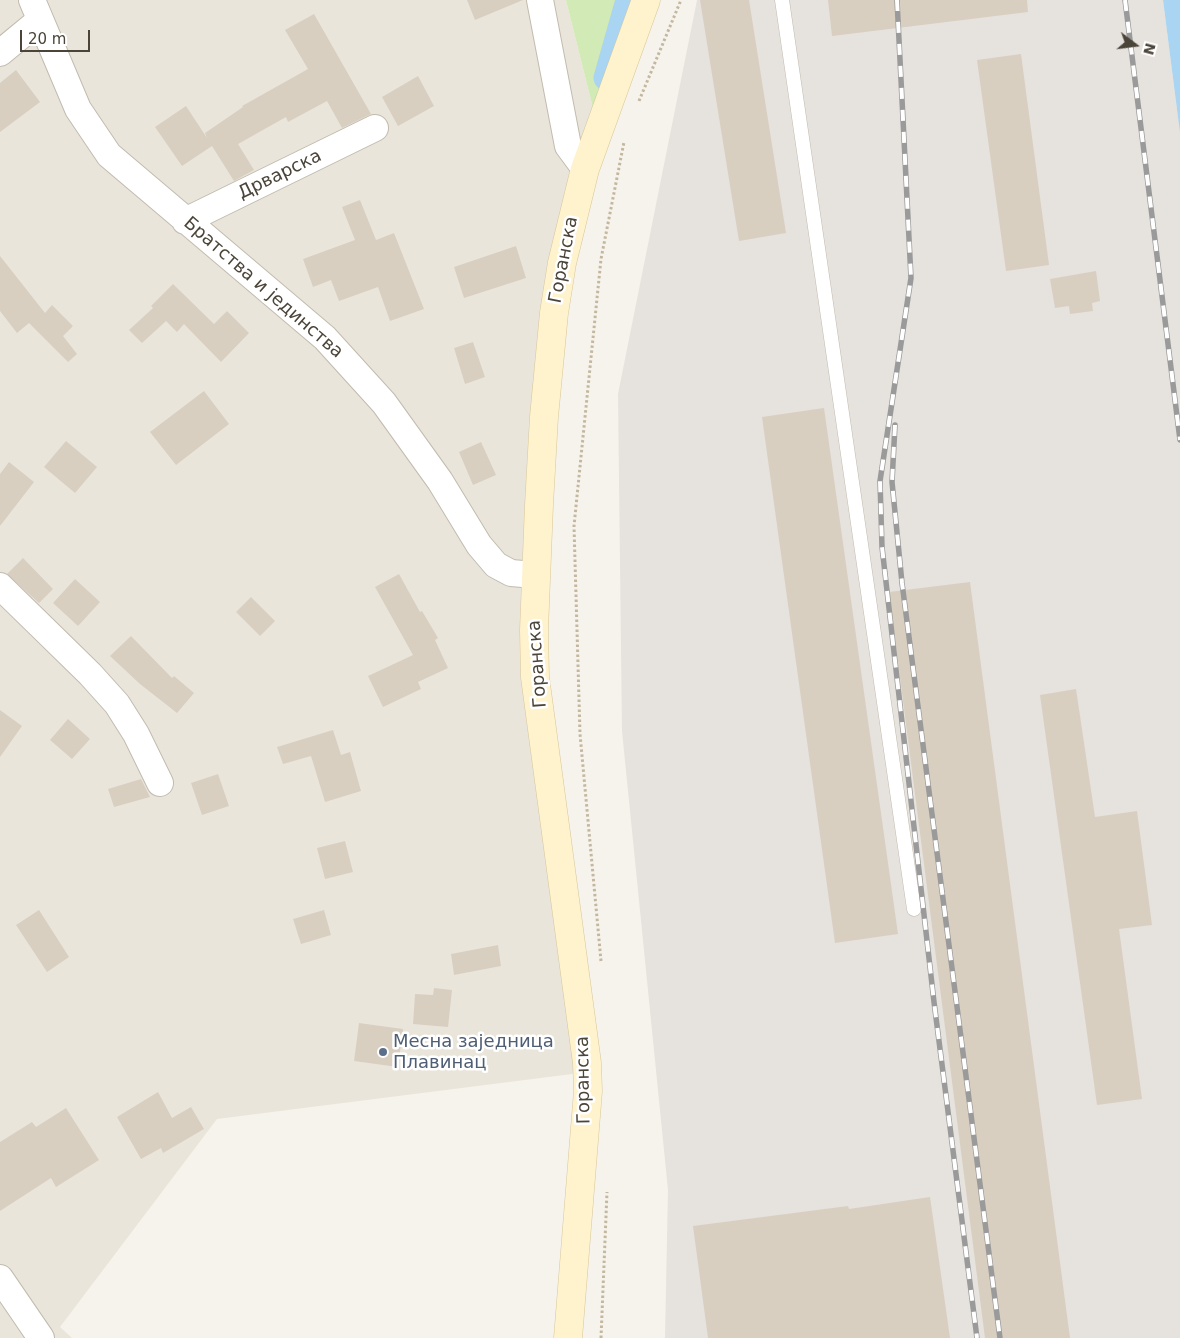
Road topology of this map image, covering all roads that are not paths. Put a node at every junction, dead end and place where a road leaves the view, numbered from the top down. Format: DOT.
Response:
graph roads {
  1 [pos="540,0"];
  2 [pos="646,0"];
  3 [pos="782,0"];
  4 [pos="36,10"];
  5 [pos="0,53"];
  6 [pos="375,128"];
  7 [pos="585,169"];
  8 [pos="185,221"];
  9 [pos="536,575"];
  10 [pos="0,586"];
  11 [pos="160,783"];
  12 [pos="914,909"];
  13 [pos="0,1278"];
  14 [pos="41,1338"];
  15 [pos="568,1338"];
  1 -- 7 [label="street"];
  2 -- 7 [label="main road, Горанска"];
  3 -- 12 [label="lane"];
  4 -- 5 [label="street"];
  4 -- 8 [label="street, Братства и јединства"];
  6 -- 8 [label="street, Дрварска"];
  7 -- 9 [label="main road, Горанска"];
  8 -- 9 [label="street, Братства и јединства"];
  9 -- 15 [label="main road, Горанска"];
  10 -- 11 [label="street"];
  13 -- 14 [label="street"];
}
